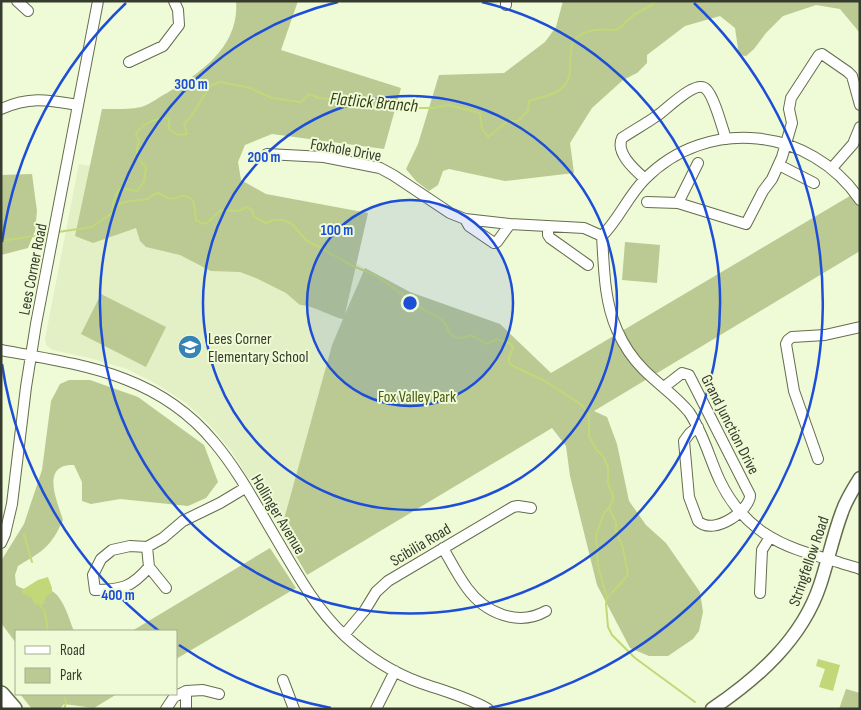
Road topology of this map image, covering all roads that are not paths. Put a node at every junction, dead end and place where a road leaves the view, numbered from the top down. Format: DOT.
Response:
graph roads {
  1 [pos="18,1"];
  2 [pos="98,1"];
  3 [pos="174,1"];
  4 [pos="187,1"];
  5 [pos="28,11"];
  6 [pos="178,13"];
  7 [pos="129,62"];
  8 [pos="78,105"];
  9 [pos="860,105"];
  10 [pos="1,109"];
  11 [pos="860,127"];
  12 [pos="726,139"];
  13 [pos="786,144"];
  14 [pos="267,154"];
  15 [pos="698,163"];
  16 [pos="779,164"];
  17 [pos="832,168"];
  18 [pos="645,179"];
  19 [pos="814,183"];
  20 [pos="860,200"];
  21 [pos="647,202"];
  22 [pos="678,203"];
  23 [pos="465,219"];
  24 [pos="510,224"];
  25 [pos="548,227"];
  26 [pos="602,236"];
  27 [pos="588,265"];
  28 [pos="860,327"];
  29 [pos="1,350"];
  30 [pos="32,356"];
  31 [pos="664,387"];
  32 [pos="698,427"];
  33 [pos="818,458"];
  34 [pos="860,478"];
  35 [pos="246,488"];
  36 [pos="531,508"];
  37 [pos="740,511"];
  38 [pos="770,536"];
  39 [pos="1,542"];
  40 [pos="147,547"];
  41 [pos="443,548"];
  42 [pos="827,559"];
  43 [pos="149,566"];
  44 [pos="860,569"];
  45 [pos="166,588"];
  46 [pos="760,593"];
  47 [pos="546,611"];
  48 [pos="344,635"];
  49 [pos="395,672"];
  50 [pos="283,680"];
  51 [pos="186,691"];
  52 [pos="1,694"];
  53 [pos="219,694"];
  54 [pos="14,709"];
  55 [pos="166,709"];
  56 [pos="186,709"];
  57 [pos="294,709"];
  58 [pos="376,709"];
  59 [pos="488,709"];
  60 [pos="712,709"];
  1 -- 5 [label="street"];
  2 -- 8 [label="street, Lees Corner Road"];
  3 -- 6 [label="street"];
  4 -- 6 [label="street"];
  6 -- 7 [label="street"];
  8 -- 10 [label="street"];
  8 -- 30 [label="street, Lees Corner Road"];
  9 -- 13 [label="street"];
  11 -- 17 [label="street"];
  12 -- 13 [label="street"];
  12 -- 18 [label="street"];
  12 -- 18 [label="street"];
  13 -- 16 [label="street"];
  13 -- 17 [label="street"];
  14 -- 23 [label="street, Foxhole Drive"];
  15 -- 22 [label="street"];
  16 -- 19 [label="street"];
  16 -- 22 [label="street"];
  17 -- 20 [label="street"];
  18 -- 26 [label="street"];
  21 -- 22 [label="street"];
  23 -- 24 [label="street, Foxhole Drive"];
  23 -- 24 [label="street, Foxhole Drive"];
  24 -- 25 [label="street, Foxhole Drive"];
  25 -- 26 [label="street, Foxhole Drive"];
  25 -- 27 [label="street"];
  26 -- 31 [label="street"];
  28 -- 33 [label="street"];
  29 -- 30 [label="street, Hollinger Avenue"];
  30 -- 35 [label="street, Hollinger Avenue"];
  30 -- 39 [label="street, Lees Corner Road"];
  31 -- 32 [label="street"];
  31 -- 37 [label="street, Grand Junction Drive"];
  32 -- 37 [label="street"];
  32 -- 37 [label="street"];
  34 -- 42 [label="main road, Stringfellow Road"];
  35 -- 40 [label="street"];
  35 -- 48 [label="street, Hollinger Avenue"];
  36 -- 41 [label="street, Scibilia Road"];
  37 -- 38 [label="street"];
  38 -- 42 [label="street"];
  38 -- 46 [label="street"];
  40 -- 43 [label="street"];
  40 -- 43 [label="street"];
  41 -- 47 [label="street"];
  41 -- 48 [label="street, Scibilia Road"];
  42 -- 44 [label="street"];
  42 -- 60 [label="main road, Stringfellow Road"];
  43 -- 45 [label="street"];
  48 -- 49 [label="street, Hollinger Avenue"];
  49 -- 58 [label="street"];
  49 -- 59 [label="street, Hollinger Avenue"];
  50 -- 57 [label="street"];
  51 -- 53 [label="street"];
  51 -- 55 [label="street"];
  51 -- 56 [label="street"];
  52 -- 54 [label="highway"];
}
